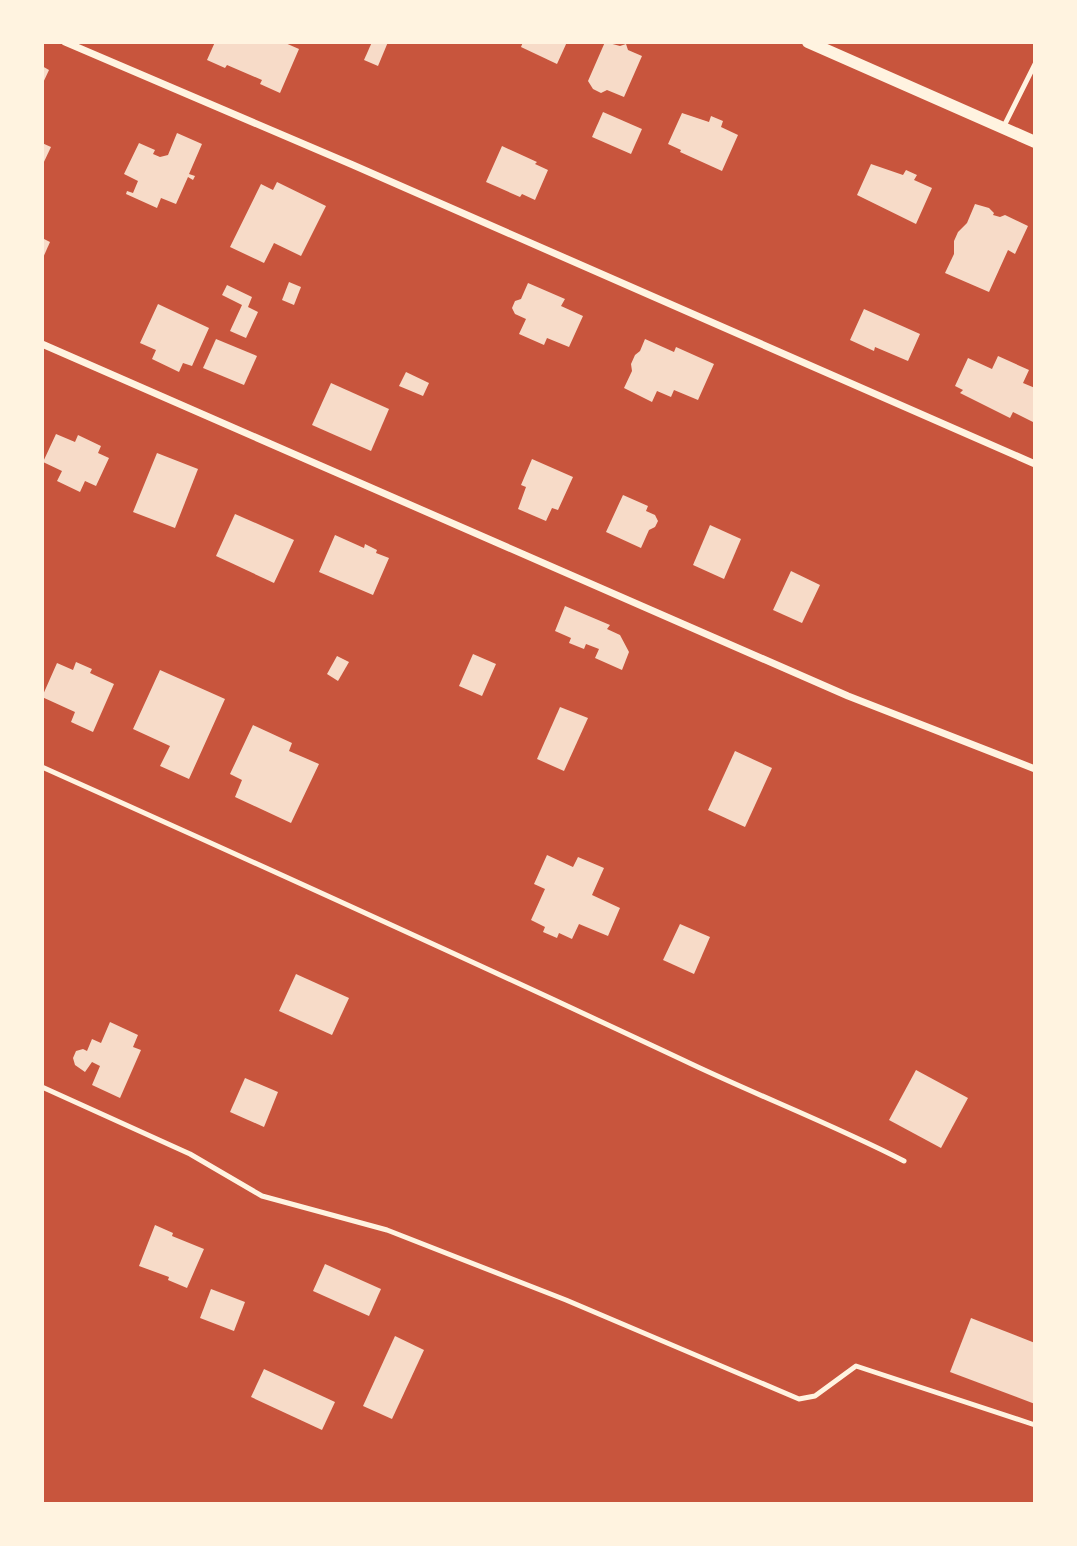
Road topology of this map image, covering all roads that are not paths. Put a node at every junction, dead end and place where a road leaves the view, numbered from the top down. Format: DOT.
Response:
graph roads {
  1 [pos="65,42"];
  2 [pos="808,42"];
  3 [pos="1035,64"];
  4 [pos="1003,128"];
  5 [pos="1035,142"];
  6 [pos="42,344"];
  7 [pos="1035,464"];
  8 [pos="42,767"];
  9 [pos="1035,769"];
  10 [pos="42,1087"];
  11 [pos="904,1161"];
  12 [pos="1035,1425"];
  1 -- 7 [label="street"];
  2 -- 4 [label="street"];
  3 -- 4 [label="lane"];
  4 -- 5 [label="street"];
  6 -- 9 [label="street"];
  8 -- 11 [label="lane"];
  10 -- 12 [label="lane"];
}
